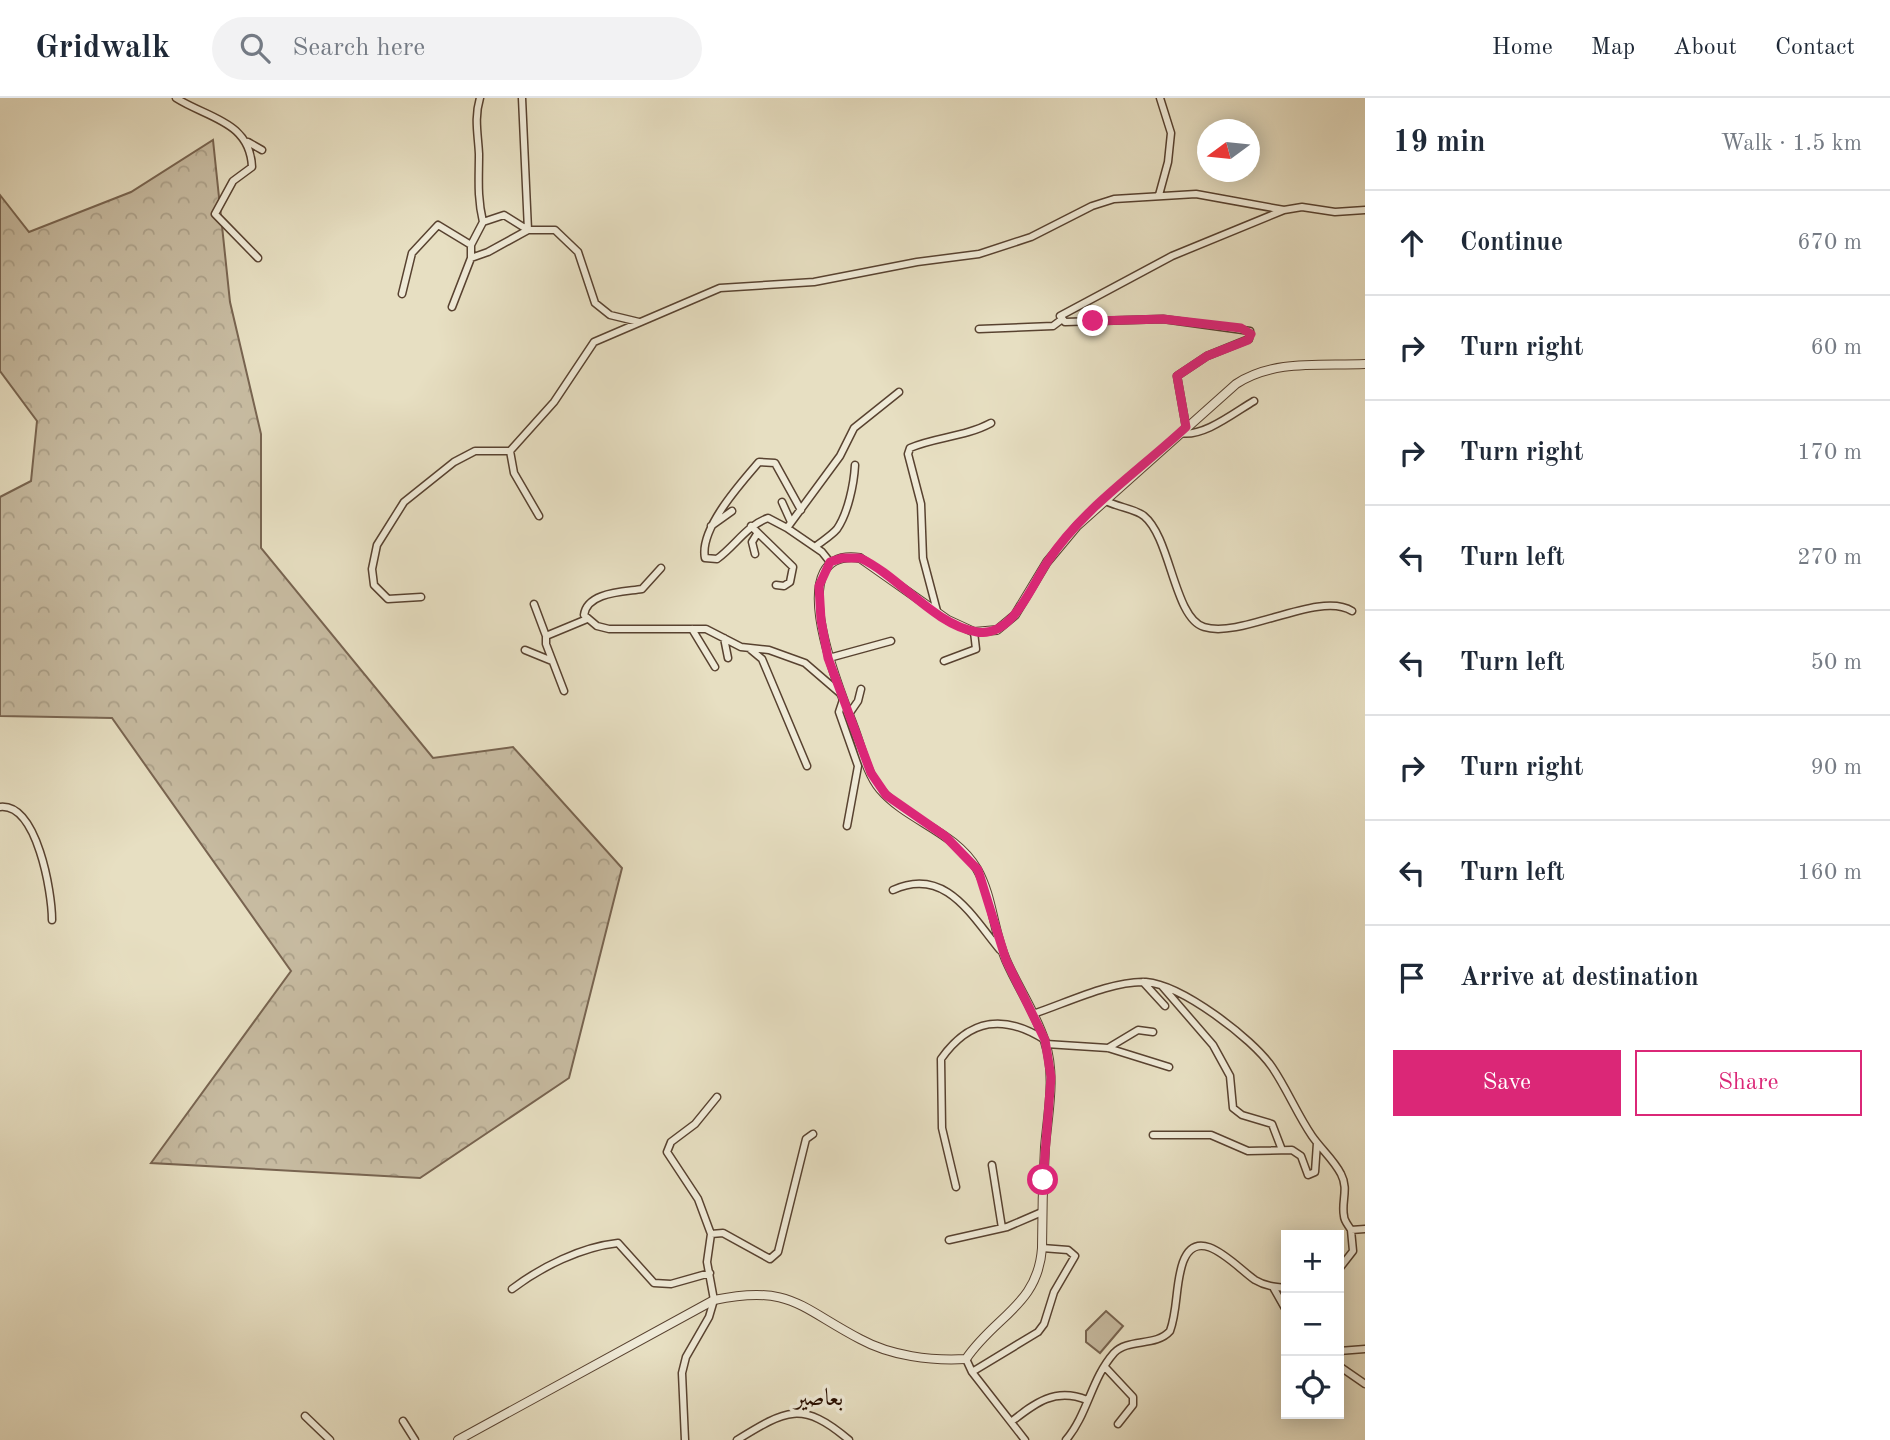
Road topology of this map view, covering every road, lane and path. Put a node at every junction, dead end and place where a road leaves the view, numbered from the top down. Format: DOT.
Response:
graph roads {
  1 [pos="176,98"];
  2 [pos="480,98"];
  3 [pos="522,98"];
  4 [pos="1160,98"];
  5 [pos="248,142"];
  6 [pos="262,150"];
  7 [pos="1159,195"];
  8 [pos="1284,210"];
  9 [pos="1365,210"];
  10 [pos="483,222"];
  11 [pos="528,230"];
  12 [pos="471,245"];
  13 [pos="258,258"];
  14 [pos="471,258"];
  15 [pos="402,294"];
  16 [pos="452,307"];
  17 [pos="1061,320"];
  18 [pos="639,322"];
  19 [pos="979,329"];
  20 [pos="1365,364"];
  21 [pos="899,392"];
  22 [pos="1254,401"];
  23 [pos="991,423"];
  24 [pos="1183,430"];
  25 [pos="510,452"];
  26 [pos="855,465"];
  27 [pos="1104,500"];
  28 [pos="782,502"];
  29 [pos="801,510"];
  30 [pos="732,512"];
  31 [pos="539,516"];
  32 [pos="789,525"];
  33 [pos="751,526"];
  34 [pos="709,527"];
  35 [pos="757,534"];
  36 [pos="816,547"];
  37 [pos="755,554"];
  38 [pos="830,562"];
  39 [pos="661,568"];
  40 [pos="776,585"];
  41 [pos="421,597"];
  42 [pos="534,604"];
  43 [pos="1352,611"];
  44 [pos="938,613"];
  45 [pos="587,619"];
  46 [pos="692,629"];
  47 [pos="974,632"];
  48 [pos="546,636"];
  49 [pos="724,638"];
  50 [pos="891,641"];
  51 [pos="750,649"];
  52 [pos="525,650"];
  53 [pos="728,658"];
  54 [pos="828,658"];
  55 [pos="552,661"];
  56 [pos="944,661"];
  57 [pos="716,667"];
  58 [pos="861,689"];
  59 [pos="564,691"];
  60 [pos="843,698"];
  61 [pos="849,714"];
  62 [pos="807,766"];
  63 [pos="0,807"];
  64 [pos="848,826"];
  65 [pos="892,890"];
  66 [pos="52,920"];
  67 [pos="1004,954"];
  68 [pos="1143,982"];
  69 [pos="1162,986"];
  70 [pos="1165,1006"];
  71 [pos="1033,1014"];
  72 [pos="1153,1032"];
  73 [pos="1045,1042"];
  74 [pos="1108,1048"];
  75 [pos="1169,1067"];
  76 [pos="717,1097"];
  77 [pos="813,1134"];
  78 [pos="1153,1135"];
  79 [pos="1317,1143"];
  80 [pos="1282,1150"];
  81 [pos="992,1165"];
  82 [pos="956,1186"];
  83 [pos="1042,1212"];
  84 [pos="1002,1228"];
  85 [pos="1365,1228"];
  86 [pos="1351,1230"];
  87 [pos="711,1234"];
  88 [pos="949,1241"];
  89 [pos="1042,1248"];
  90 [pos="1344,1263"];
  91 [pos="710,1273"];
  92 [pos="1273,1287"];
  93 [pos="1281,1287"];
  94 [pos="512,1289"];
  95 [pos="714,1300"];
  96 [pos="1281,1301"];
  97 [pos="1365,1349"];
  98 [pos="1344,1351"];
  99 [pos="966,1359"];
  100 [pos="1105,1367"];
  101 [pos="1344,1369"];
  102 [pos="972,1372"];
  103 [pos="1365,1384"];
  104 [pos="1087,1400"];
  105 [pos="305,1416"];
  106 [pos="403,1420"];
  107 [pos="1011,1422"];
  108 [pos="1118,1424"];
  109 [pos="330,1440"];
  110 [pos="415,1440"];
  111 [pos="458,1440"];
  112 [pos="685,1440"];
  113 [pos="737,1440"];
  114 [pos="849,1440"];
  115 [pos="1025,1440"];
  116 [pos="1066,1440"];
  1 -- 5 [label="street"];
  2 -- 10 [label="street"];
  3 -- 11 [label="street"];
  4 -- 7 [label="street"];
  5 -- 6 [label="street"];
  5 -- 13 [label="street"];
  7 -- 8 [label="street"];
  7 -- 18 [label="street"];
  8 -- 9 [label="street"];
  8 -- 17 [label="street"];
  10 -- 11 [label="street"];
  10 -- 12 [label="street"];
  11 -- 14 [label="street"];
  11 -- 18 [label="street"];
  12 -- 14 [label="street"];
  12 -- 15 [label="street"];
  14 -- 16 [label="street"];
  17 -- 19 [label="street"];
  17 -- 24 [label="street"];
  18 -- 25 [label="street"];
  20 -- 24 [label="street"];
  21 -- 29 [label="street"];
  22 -- 24 [label="street"];
  23 -- 44 [label="street"];
  24 -- 27 [label="street"];
  25 -- 31 [label="street"];
  25 -- 41 [label="street"];
  26 -- 36 [label="street"];
  27 -- 43 [label="street"];
  27 -- 47 [label="street"];
  28 -- 32 [label="street"];
  29 -- 32 [label="street"];
  29 -- 34 [label="street"];
  30 -- 34 [label="street"];
  32 -- 33 [label="street"];
  32 -- 36 [label="street"];
  33 -- 34 [label="street"];
  33 -- 35 [label="street"];
  35 -- 37 [label="street"];
  35 -- 40 [label="street"];
  36 -- 38 [label="street"];
  38 -- 44 [label="street"];
  38 -- 54 [label="street"];
  39 -- 45 [label="street"];
  42 -- 48 [label="street"];
  44 -- 47 [label="street"];
  45 -- 46 [label="street"];
  45 -- 48 [label="street"];
  46 -- 49 [label="street"];
  46 -- 57 [label="street"];
  47 -- 56 [label="street"];
  48 -- 55 [label="street"];
  49 -- 51 [label="street"];
  49 -- 53 [label="street"];
  50 -- 54 [label="street"];
  51 -- 60 [label="street"];
  51 -- 62 [label="street"];
  52 -- 55 [label="street"];
  54 -- 60 [label="street"];
  55 -- 59 [label="street"];
  58 -- 61 [label="street"];
  60 -- 61 [label="street"];
  60 -- 64 [label="street"];
  61 -- 67 [label="street"];
  63 -- 66 [label="street"];
  65 -- 67 [label="street"];
  67 -- 71 [label="street"];
  68 -- 69 [label="street"];
  68 -- 70 [label="street"];
  68 -- 71 [label="street"];
  69 -- 79 [label="street"];
  69 -- 80 [label="street"];
  71 -- 73 [label="street"];
  72 -- 74 [label="street"];
  73 -- 74 [label="street"];
  73 -- 82 [label="street"];
  73 -- 83 [label="street"];
  74 -- 75 [label="street"];
  76 -- 87 [label="street"];
  77 -- 87 [label="street"];
  78 -- 80 [label="street"];
  79 -- 80 [label="street"];
  79 -- 86 [label="street"];
  81 -- 84 [label="street"];
  83 -- 84 [label="street"];
  83 -- 89 [label="street"];
  84 -- 88 [label="street"];
  85 -- 86 [label="street"];
  86 -- 90 [label="street"];
  87 -- 91 [label="street"];
  89 -- 99 [label="street"];
  89 -- 102 [label="street"];
  91 -- 94 [label="street"];
  91 -- 95 [label="street"];
  92 -- 93 [label="street"];
  92 -- 96 [label="street"];
  92 -- 100 [label="street"];
  95 -- 99 [label="street"];
  95 -- 111 [label="street"];
  95 -- 112 [label="street"];
  97 -- 98 [label="street"];
  99 -- 102 [label="street"];
  100 -- 104 [label="street"];
  100 -- 108 [label="street"];
  101 -- 103 [label="street"];
  102 -- 107 [label="street"];
  104 -- 107 [label="street"];
  104 -- 116 [label="street"];
  105 -- 109 [label="street"];
  106 -- 110 [label="street"];
  107 -- 115 [label="street"];
  113 -- 114 [label="street"];
}
